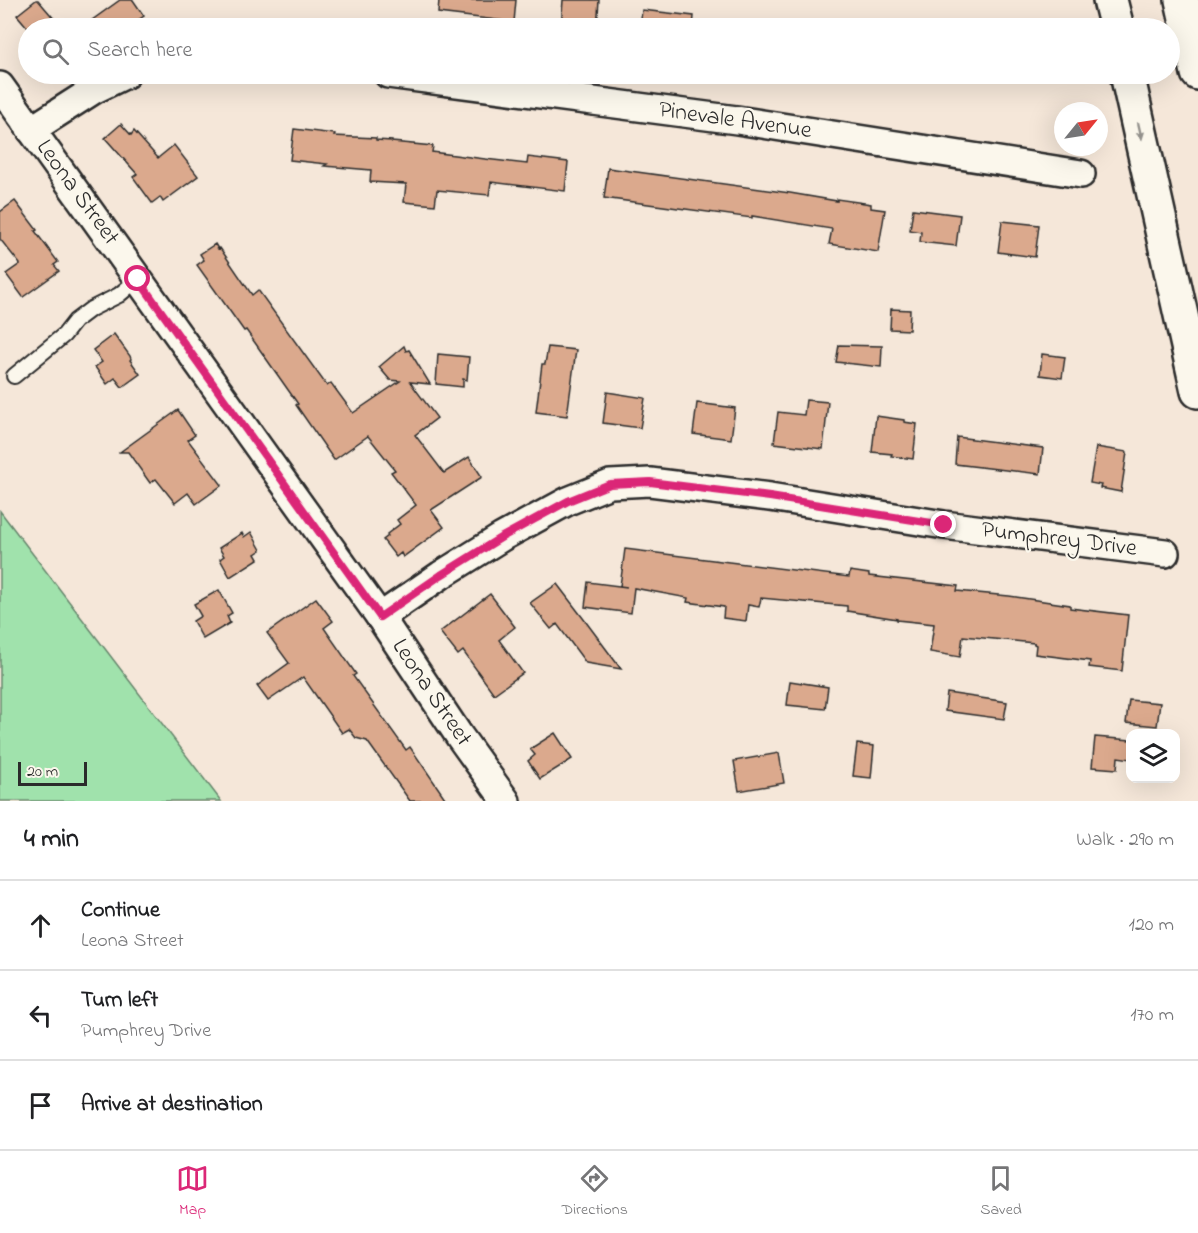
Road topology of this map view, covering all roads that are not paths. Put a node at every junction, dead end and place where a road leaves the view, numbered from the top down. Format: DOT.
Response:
graph roads {
  1 [pos="1110,0"];
  2 [pos="1182,0"];
  3 [pos="1114,18"];
  4 [pos="1198,73"];
  5 [pos="105,84"];
  6 [pos="464,84"];
  7 [pos="1129,84"];
  8 [pos="0,86"];
  9 [pos="31,130"];
  10 [pos="1081,174"];
  11 [pos="138,279"];
  12 [pos="14,376"];
  13 [pos="1198,391"];
  14 [pos="1165,553"];
  15 [pos="380,617"];
  16 [pos="506,801"];
  1 -- 3 [label="highway"];
  2 -- 4 [label="highway"];
  5 -- 9 [label="street"];
  6 -- 10 [label="street, Pinevale Avenue"];
  7 -- 13 [label="highway, one-way"];
  8 -- 9 [label="street, Leona Street"];
  9 -- 11 [label="street, Leona Street"];
  11 -- 12 [label="lane"];
  11 -- 15 [label="street, Leona Street"];
  14 -- 15 [label="street, Pumphrey Drive"];
  15 -- 16 [label="street, Leona Street"];
}
